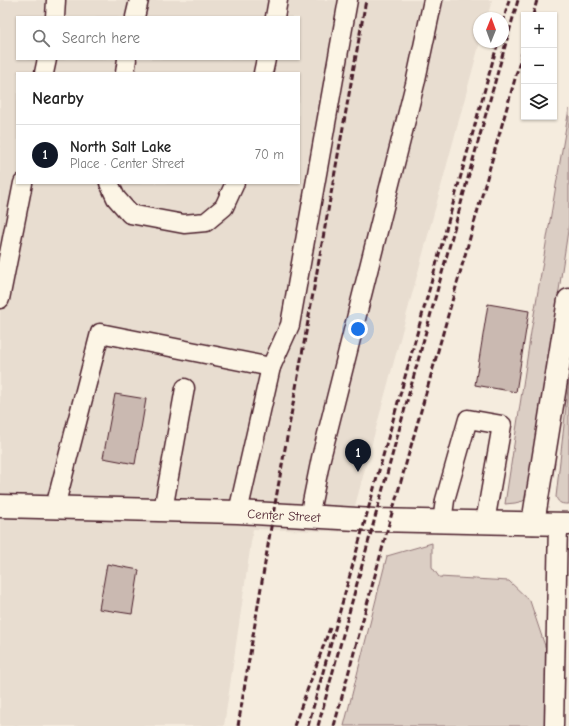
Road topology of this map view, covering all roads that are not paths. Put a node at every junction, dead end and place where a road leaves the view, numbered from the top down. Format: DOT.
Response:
graph roads {
  1 [pos="56,0"];
  2 [pos="139,0"];
  3 [pos="278,0"];
  4 [pos="348,0"];
  5 [pos="433,0"];
  6 [pos="55,16"];
  7 [pos="136,16"];
  8 [pos="275,16"];
  9 [pos="47,60"];
  10 [pos="127,60"];
  11 [pos="266,60"];
  12 [pos="44,72"];
  13 [pos="125,72"];
  14 [pos="263,72"];
  15 [pos="23,184"];
  16 [pos="109,184"];
  17 [pos="235,184"];
  18 [pos="0,299"];
  19 [pos="569,300"];
  20 [pos="271,367"];
  21 [pos="185,388"];
  22 [pos="0,506"];
  23 [pos="55,507"];
  24 [pos="163,510"];
  25 [pos="238,512"];
  26 [pos="309,517"];
  27 [pos="442,522"];
  28 [pos="485,522"];
  29 [pos="533,523"];
  30 [pos="563,524"];
  31 [pos="554,726"];
  1 -- 6 [label="lane"];
  2 -- 7 [label="lane"];
  3 -- 8 [label="lane"];
  4 -- 20 [label="lane"];
  5 -- 26 [label="lane"];
  9 -- 12 [label="lane"];
  10 -- 13 [label="lane"];
  11 -- 14 [label="lane"];
  15 -- 18 [label="lane"];
  16 -- 17 [label="lane"];
  19 -- 29 [label="main road"];
  20 -- 23 [label="lane"];
  20 -- 25 [label="lane"];
  21 -- 24 [label="lane"];
  22 -- 23 [label="main road, Center Street"];
  23 -- 24 [label="main road, Center Street"];
  24 -- 25 [label="main road, Center Street"];
  25 -- 26 [label="main road, Center Street"];
  26 -- 27 [label="main road, Center Street"];
  27 -- 28 [label="main road, Center Street"];
  27 -- 28 [label="lane"];
  28 -- 29 [label="main road, Center Street"];
  29 -- 30 [label="main road, Center Street"];
  30 -- 31 [label="lane"];
}
